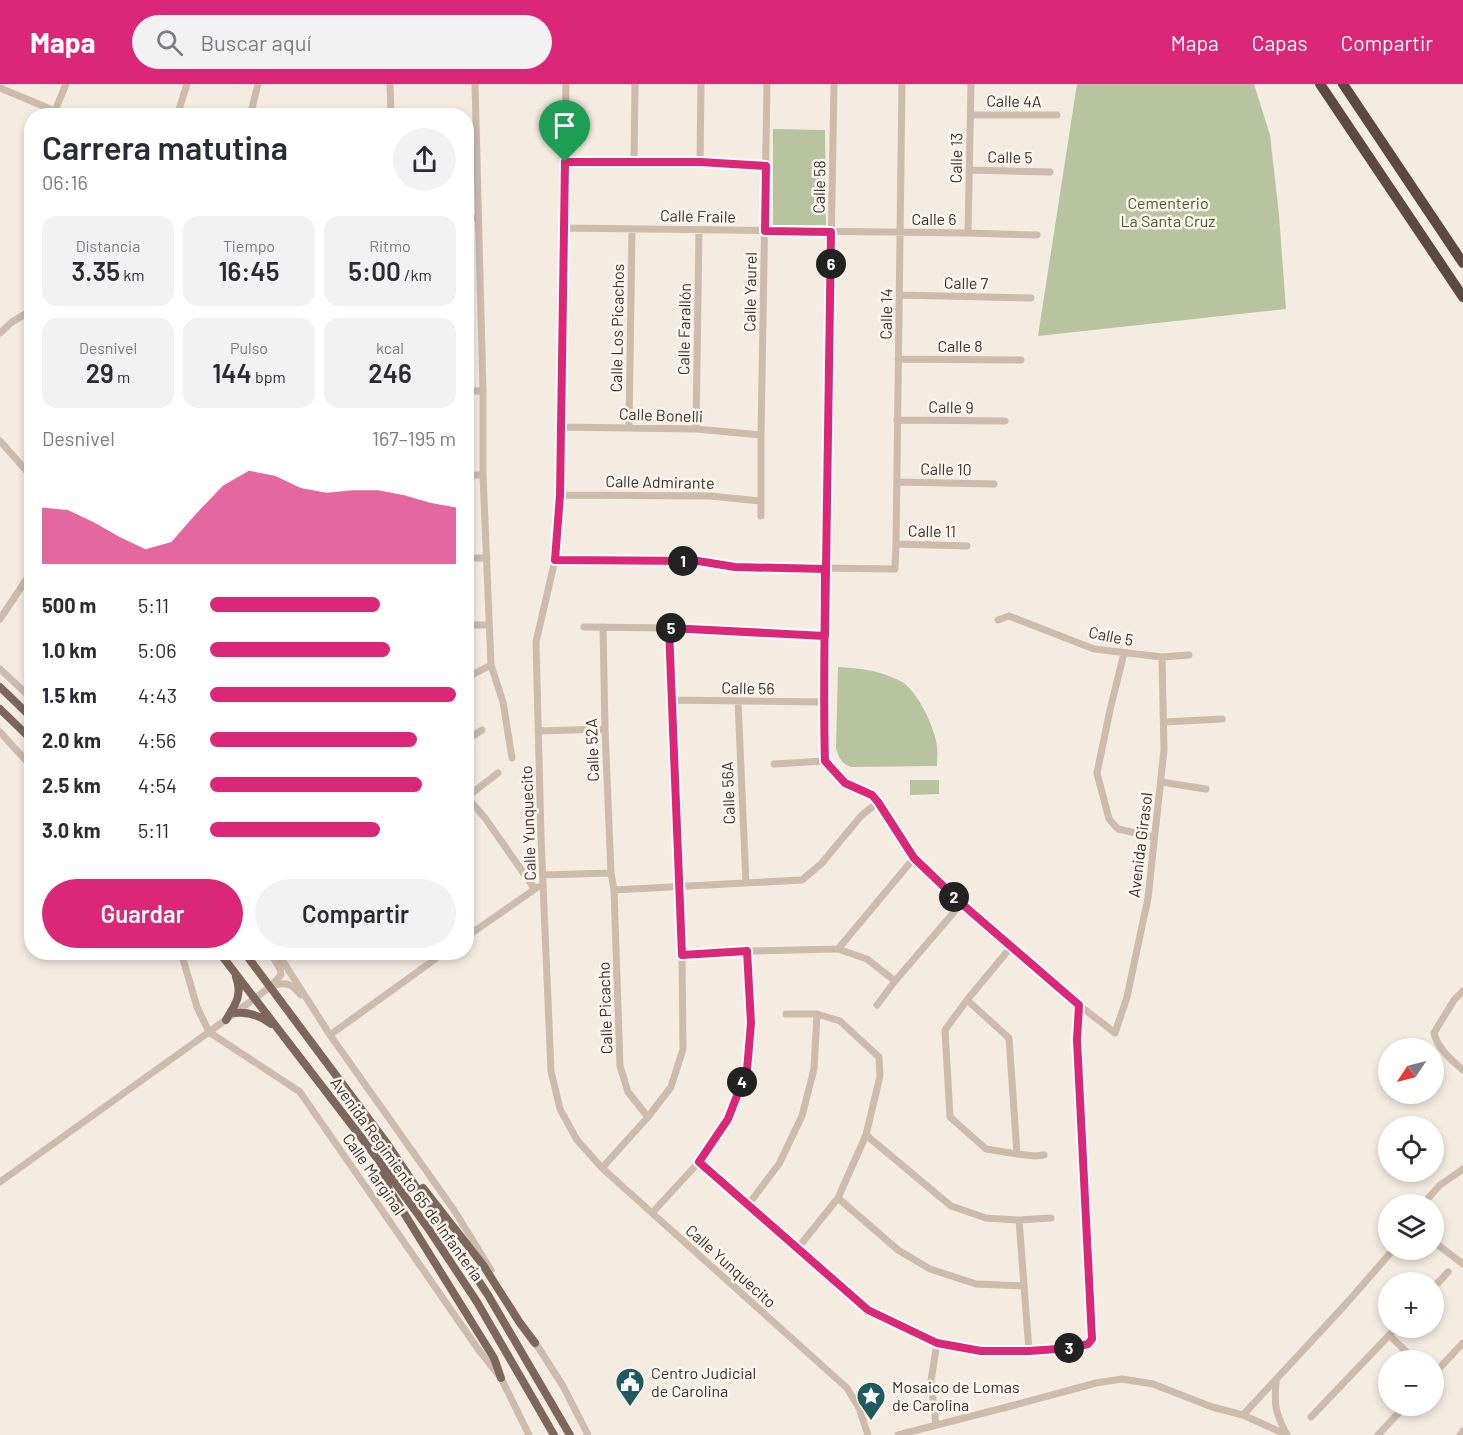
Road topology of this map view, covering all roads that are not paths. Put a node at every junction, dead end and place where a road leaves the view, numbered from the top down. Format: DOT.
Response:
graph roads {
  1 [pos="66,84"];
  2 [pos="187,84"];
  3 [pos="258,84"];
  4 [pos="390,84"];
  5 [pos="475,84"];
  6 [pos="566,84"];
  7 [pos="635,84"];
  8 [pos="701,84"];
  9 [pos="767,84"];
  10 [pos="834,84"];
  11 [pos="902,84"];
  12 [pos="971,84"];
  13 [pos="1320,84"];
  14 [pos="1343,84"];
  15 [pos="0,88"];
  16 [pos="48,108"];
  17 [pos="56,108"];
  18 [pos="180,108"];
  19 [pos="252,108"];
  20 [pos="391,108"];
  21 [pos="971,114"];
  22 [pos="1058,115"];
  23 [pos="565,162"];
  24 [pos="700,162"];
  25 [pos="634,163"];
  26 [pos="766,166"];
  27 [pos="969,170"];
  28 [pos="1050,172"];
  29 [pos="474,218"];
  30 [pos="478,218"];
  31 [pos="564,228"];
  32 [pos="632,229"];
  33 [pos="699,230"];
  34 [pos="765,231"];
  35 [pos="831,232"];
  36 [pos="899,233"];
  37 [pos="968,233"];
  38 [pos="1037,235"];
  39 [pos="1463,263"];
  40 [pos="900,296"];
  41 [pos="1463,297"];
  42 [pos="1031,298"];
  43 [pos="24,315"];
  44 [pos="0,333"];
  45 [pos="898,359"];
  46 [pos="1022,360"];
  47 [pos="474,391"];
  48 [pos="483,391"];
  49 [pos="897,420"];
  50 [pos="1005,421"];
  51 [pos="561,427"];
  52 [pos="629,428"];
  53 [pos="696,429"];
  54 [pos="760,435"];
  55 [pos="0,441"];
  56 [pos="24,468"];
  57 [pos="474,474"];
  58 [pos="483,475"];
  59 [pos="897,482"];
  60 [pos="993,484"];
  61 [pos="560,495"];
  62 [pos="760,501"];
  63 [pos="760,516"];
  64 [pos="896,544"];
  65 [pos="967,546"];
  66 [pos="474,558"];
  67 [pos="487,558"];
  68 [pos="555,560"];
  69 [pos="825,569"];
  70 [pos="24,582"];
  71 [pos="1,615"];
  72 [pos="998,620"];
  73 [pos="474,625"];
  74 [pos="489,625"];
  75 [pos="584,627"];
  76 [pos="603,627"];
  77 [pos="669,628"];
  78 [pos="825,636"];
  79 [pos="1124,653"];
  80 [pos="1190,655"];
  81 [pos="1162,657"];
  82 [pos="491,665"];
  83 [pos="0,669"];
  84 [pos="474,674"];
  85 [pos="0,687"];
  86 [pos="24,692"];
  87 [pos="671,700"];
  88 [pos="738,701"];
  89 [pos="824,702"];
  90 [pos="0,709"];
  91 [pos="24,710"];
  92 [pos="1222,719"];
  93 [pos="1164,722"];
  94 [pos="605,729"];
  95 [pos="482,730"];
  96 [pos="538,731"];
  97 [pos="0,732"];
  98 [pos="24,732"];
  99 [pos="474,735"];
  100 [pos="24,758"];
  101 [pos="512,758"];
  102 [pos="825,761"];
  103 [pos="774,764"];
  104 [pos="498,773"];
  105 [pos="1161,782"];
  106 [pos="1206,789"];
  107 [pos="474,792"];
  108 [pos="878,802"];
  109 [pos="474,805"];
  110 [pos="1154,837"];
  111 [pos="914,858"];
  112 [pos="611,873"];
  113 [pos="543,875"];
  114 [pos="746,883"];
  115 [pos="543,884"];
  116 [pos="679,887"];
  117 [pos="534,888"];
  118 [pos="614,890"];
  119 [pos="962,904"];
  120 [pos="474,931"];
  121 [pos="1011,947"];
  122 [pos="838,949"];
  123 [pos="747,951"];
  124 [pos="682,955"];
  125 [pos="183,960"];
  126 [pos="225,960"];
  127 [pos="250,960"];
  128 [pos="275,960"];
  129 [pos="282,960"];
  130 [pos="434,960"];
  131 [pos="234,971"];
  132 [pos="895,981"];
  133 [pos="270,987"];
  134 [pos="1463,992"];
  135 [pos="255,998"];
  136 [pos="967,1000"];
  137 [pos="877,1005"];
  138 [pos="1079,1005"];
  139 [pos="315,1011"];
  140 [pos="235,1013"];
  141 [pos="786,1014"];
  142 [pos="817,1014"];
  143 [pos="226,1020"];
  144 [pos="209,1032"];
  145 [pos="280,1032"];
  146 [pos="330,1035"];
  147 [pos="1463,1070"];
  148 [pos="648,1117"];
  149 [pos="866,1135"];
  150 [pos="388,1145"];
  151 [pos="1017,1154"];
  152 [pos="1044,1155"];
  153 [pos="377,1158"];
  154 [pos="699,1162"];
  155 [pos="602,1168"];
  156 [pos="1463,1169"];
  157 [pos="0,1182"];
  158 [pos="1432,1194"];
  159 [pos="837,1198"];
  160 [pos="748,1205"];
  161 [pos="652,1213"];
  162 [pos="1051,1218"];
  163 [pos="1019,1220"];
  164 [pos="797,1249"];
  165 [pos="1444,1250"];
  166 [pos="1384,1260"];
  167 [pos="1463,1264"];
  168 [pos="1448,1272"];
  169 [pos="1444,1276"];
  170 [pos="1023,1286"];
  171 [pos="1386,1338"];
  172 [pos="1392,1338"];
  173 [pos="535,1343"];
  174 [pos="937,1343"];
  175 [pos="1463,1343"];
  176 [pos="1405,1350"];
  177 [pos="1029,1351"];
  178 [pos="1444,1363"];
  179 [pos="501,1378"];
  180 [pos="1276,1381"];
  181 [pos="1243,1415"];
  182 [pos="1396,1416"];
  183 [pos="1311,1417"];
  184 [pos="936,1425"];
  185 [pos="1463,1431"];
  186 [pos="529,1435"];
  187 [pos="554,1435"];
  188 [pos="570,1435"];
  189 [pos="588,1435"];
  190 [pos="868,1435"];
  191 [pos="898,1435"];
  192 [pos="1287,1435"];
  193 [pos="1378,1435"];
  194 [pos="1460,1435"];
  1 -- 17 [label="street"];
  2 -- 18 [label="street"];
  3 -- 19 [label="street"];
  4 -- 20 [label="street"];
  5 -- 30 [label="street"];
  6 -- 23 [label="street, Calle Yunquecito"];
  7 -- 25 [label="street"];
  8 -- 24 [label="street"];
  9 -- 26 [label="street, Calle Yaurel"];
  10 -- 35 [label="street, Calle 58"];
  11 -- 36 [label="street, Calle 14"];
  12 -- 21 [label="street, Calle 13"];
  13 -- 41 [label="highway"];
  14 -- 39 [label="highway"];
  15 -- 16 [label="street"];
  21 -- 22 [label="street, Calle 4A"];
  21 -- 27 [label="street, Calle 13"];
  23 -- 25 [label="street"];
  23 -- 31 [label="street, Calle Yunquecito"];
  24 -- 25 [label="street"];
  24 -- 26 [label="street"];
  26 -- 34 [label="street, Calle Yaurel"];
  27 -- 28 [label="street, Calle 5"];
  27 -- 37 [label="street, Calle 13"];
  29 -- 30 [label="street"];
  30 -- 48 [label="street"];
  31 -- 32 [label="street, Calle Fraile"];
  31 -- 51 [label="street, Calle Yunquecito"];
  32 -- 33 [label="street, Calle Fraile"];
  32 -- 52 [label="street, Calle Los Picachos"];
  33 -- 34 [label="street, Calle Fraile"];
  33 -- 53 [label="street, Calle Farallón"];
  34 -- 35 [label="street, Calle Fraile"];
  34 -- 54 [label="street, Calle Yaurel"];
  35 -- 36 [label="street, Calle 6"];
  35 -- 69 [label="street, Calle 58"];
  36 -- 37 [label="street, Calle 6"];
  36 -- 40 [label="street, Calle 14"];
  37 -- 38 [label="street, Calle 6"];
  40 -- 42 [label="street, Calle 7"];
  40 -- 45 [label="street, Calle 14"];
  43 -- 44 [label="street"];
  45 -- 46 [label="street, Calle 8"];
  45 -- 49 [label="street, Calle 14"];
  47 -- 48 [label="street"];
  48 -- 58 [label="street"];
  49 -- 50 [label="street, Calle 9"];
  49 -- 59 [label="street, Calle 14"];
  51 -- 52 [label="street, Calle Bonelli"];
  51 -- 61 [label="street, Calle Yunquecito"];
  52 -- 53 [label="street, Calle Bonelli"];
  53 -- 54 [label="street, Calle Bonelli"];
  54 -- 62 [label="street, Calle Yaurel"];
  55 -- 56 [label="street"];
  57 -- 58 [label="street"];
  58 -- 67 [label="street"];
  59 -- 60 [label="street, Calle 10"];
  59 -- 64 [label="street, Calle 14"];
  61 -- 62 [label="street, Calle Admirante"];
  61 -- 68 [label="street, Calle Yunquecito"];
  62 -- 63 [label="street, Calle Yaurel"];
  64 -- 65 [label="street, Calle 11"];
  64 -- 69 [label="street, Calle 14"];
  66 -- 67 [label="street"];
  67 -- 74 [label="street"];
  68 -- 69 [label="street"];
  68 -- 96 [label="street, Calle Yunquecito"];
  69 -- 78 [label="street, Calle 58"];
  70 -- 71 [label="street"];
  72 -- 79 [label="street, Calle 5"];
  73 -- 74 [label="street"];
  74 -- 82 [label="street"];
  75 -- 76 [label="street"];
  76 -- 77 [label="street"];
  76 -- 94 [label="street, Calle 52A"];
  77 -- 78 [label="street"];
  77 -- 87 [label="street"];
  78 -- 89 [label="street, Calle 58"];
  79 -- 81 [label="street, Calle 5"];
  79 -- 110 [label="street"];
  80 -- 81 [label="street, Calle 5"];
  81 -- 93 [label="street, Avenida Girasol"];
  82 -- 84 [label="street"];
  82 -- 101 [label="street"];
  83 -- 86 [label="street"];
  85 -- 91 [label="main road"];
  87 -- 88 [label="street, Calle 56"];
  87 -- 116 [label="street"];
  88 -- 89 [label="street, Calle 56"];
  88 -- 114 [label="street, Calle 56A"];
  89 -- 102 [label="street, Calle 58"];
  90 -- 98 [label="main road"];
  92 -- 93 [label="street"];
  93 -- 105 [label="street, Avenida Girasol"];
  94 -- 96 [label="street"];
  94 -- 112 [label="street, Calle 52A"];
  95 -- 99 [label="street"];
  96 -- 113 [label="street, Calle Yunquecito"];
  97 -- 100 [label="street"];
  102 -- 103 [label="street"];
  102 -- 108 [label="street"];
  104 -- 107 [label="street"];
  105 -- 106 [label="street"];
  105 -- 110 [label="street, Avenida Girasol"];
  108 -- 111 [label="street"];
  108 -- 114 [label="street"];
  109 -- 117 [label="street"];
  110 -- 138 [label="street, Avenida Girasol"];
  111 -- 119 [label="street"];
  111 -- 122 [label="street"];
  112 -- 113 [label="street"];
  112 -- 118 [label="street, Calle 52A"];
  113 -- 115 [label="street, Calle Yunquecito"];
  114 -- 116 [label="street"];
  115 -- 117 [label="street"];
  115 -- 155 [label="street, Calle Yunquecito"];
  116 -- 118 [label="street"];
  116 -- 124 [label="street"];
  117 -- 120 [label="street"];
  118 -- 148 [label="street, Calle Picacho"];
  119 -- 121 [label="street"];
  119 -- 132 [label="street"];
  121 -- 136 [label="street"];
  121 -- 138 [label="street"];
  122 -- 123 [label="street"];
  122 -- 132 [label="street"];
  123 -- 124 [label="street"];
  123 -- 154 [label="street"];
  124 -- 148 [label="street"];
  125 -- 144 [label="street, Calle Marginal"];
  126 -- 131 [label="main road, Avenida Regimiento 65 de Infantería"];
  127 -- 133 [label="main road, Avenida Regimiento 65 de Infantería"];
  128 -- 133 [label="street"];
  129 -- 139 [label="street"];
  130 -- 146 [label="street"];
  131 -- 135 [label="main road, Avenida Regimiento 65 de Infantería"];
  131 -- 143 [label="main road"];
  132 -- 137 [label="street"];
  133 -- 135 [label="street"];
  133 -- 139 [label="street"];
  133 -- 150 [label="main road, Avenida Regimiento 65 de Infantería"];
  134 -- 147 [label="street"];
  135 -- 140 [label="street"];
  135 -- 145 [label="main road, Avenida Regimiento 65 de Infantería"];
  136 -- 151 [label="street"];
  136 -- 151 [label="street"];
  138 -- 177 [label="street"];
  139 -- 146 [label="street"];
  140 -- 143 [label="street"];
  140 -- 145 [label="main road"];
  141 -- 142 [label="street"];
  142 -- 149 [label="street"];
  142 -- 160 [label="street"];
  143 -- 144 [label="street"];
  144 -- 157 [label="street"];
  144 -- 179 [label="street, Calle Marginal"];
  145 -- 153 [label="main road, Avenida Regimiento 65 de Infantería"];
  146 -- 173 [label="street"];
  148 -- 155 [label="street"];
  149 -- 159 [label="street"];
  149 -- 163 [label="street"];
  150 -- 173 [label="main road"];
  150 -- 188 [label="main road, Avenida Regimiento 65 de Infantería"];
  151 -- 152 [label="street"];
  153 -- 179 [label="main road"];
  153 -- 187 [label="main road, Avenida Regimiento 65 de Infantería"];
  154 -- 160 [label="street"];
  154 -- 161 [label="street"];
  155 -- 161 [label="street, Calle Yunquecito"];
  156 -- 158 [label="street"];
  159 -- 164 [label="street"];
  159 -- 170 [label="street"];
  160 -- 164 [label="street"];
  161 -- 190 [label="street, Calle Yunquecito"];
  162 -- 163 [label="street"];
  163 -- 170 [label="street"];
  164 -- 174 [label="street"];
  165 -- 167 [label="street"];
  166 -- 180 [label="street"];
  168 -- 169 [label="street"];
  170 -- 177 [label="street"];
  171 -- 183 [label="street"];
  172 -- 176 [label="street"];
  173 -- 189 [label="street"];
  174 -- 177 [label="street"];
  174 -- 184 [label="street"];
  175 -- 178 [label="street"];
  179 -- 186 [label="street, Calle Marginal"];
  180 -- 181 [label="street"];
  180 -- 192 [label="street"];
  181 -- 184 [label="street"];
  181 -- 192 [label="street"];
  182 -- 193 [label="street"];
  184 -- 191 [label="street"];
  185 -- 194 [label="street"];
}
